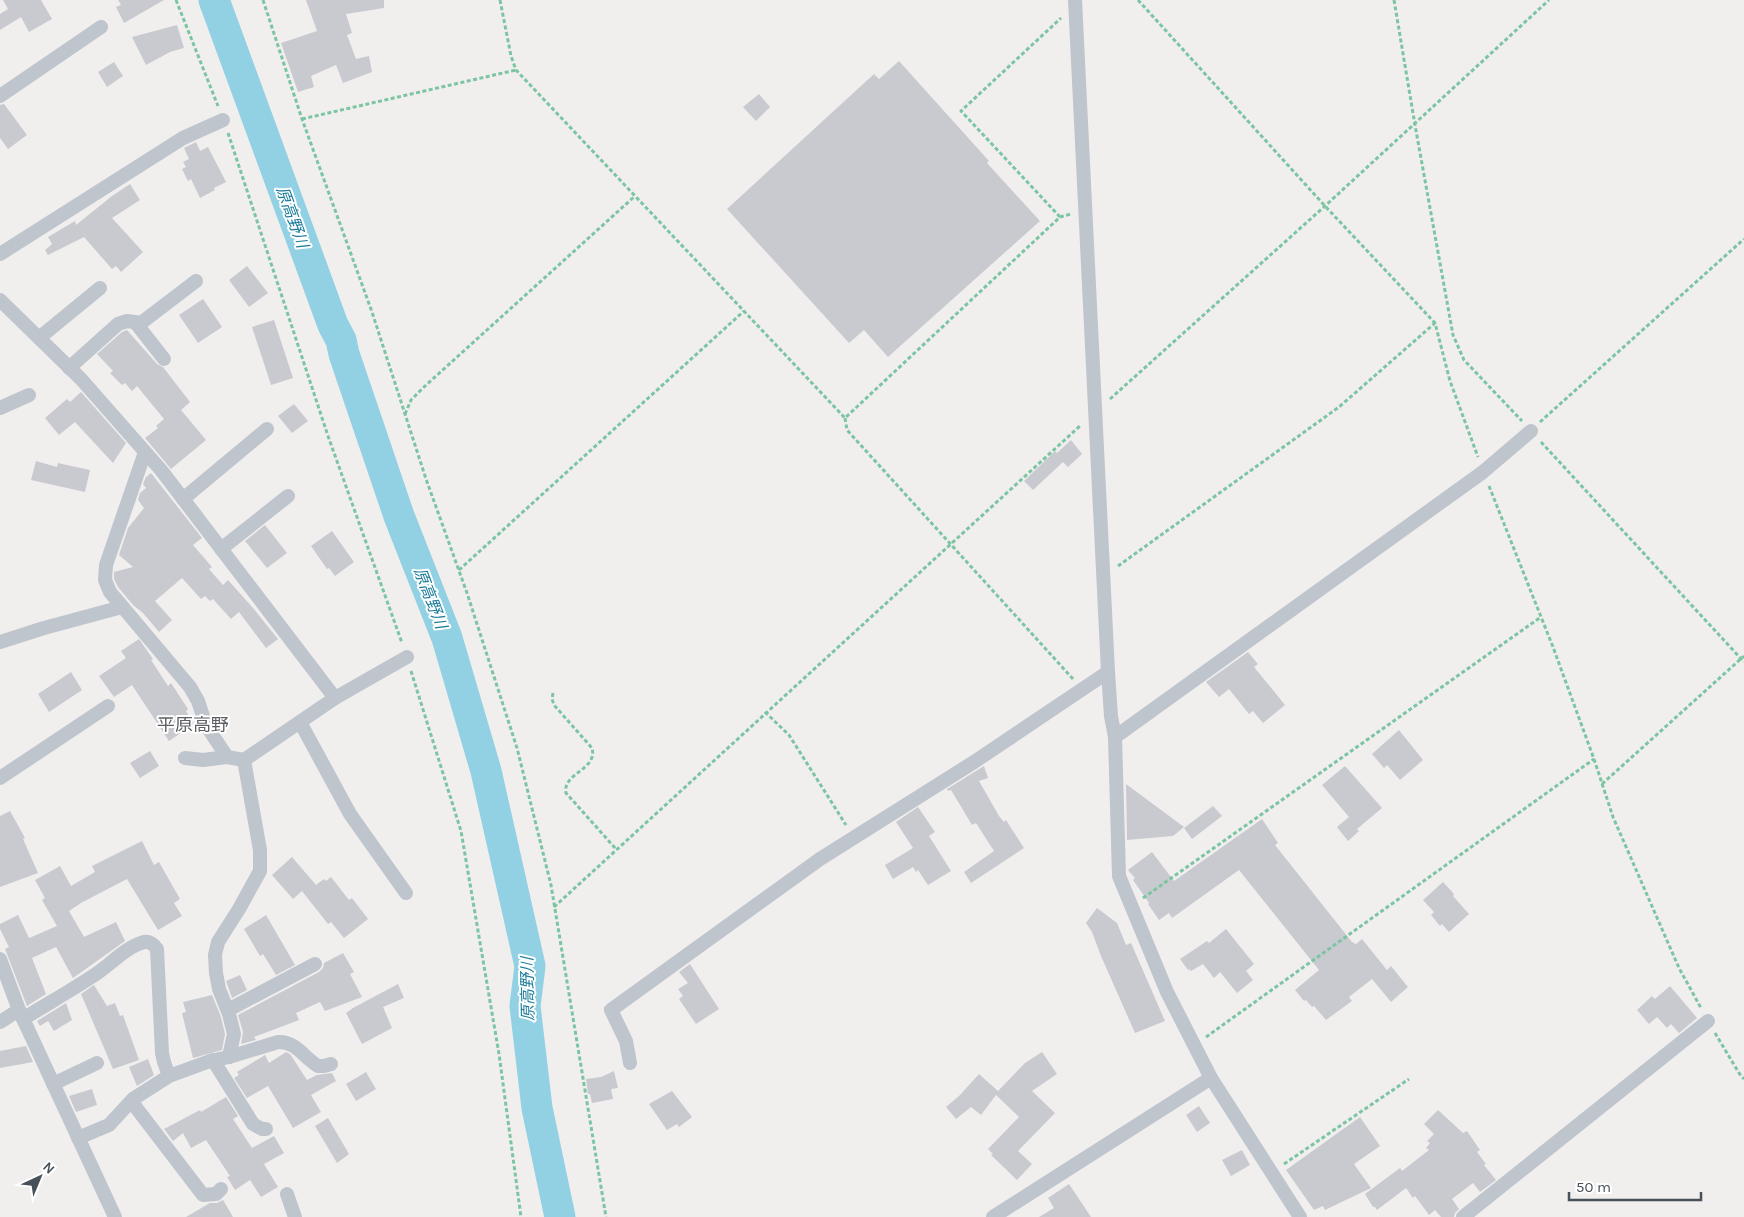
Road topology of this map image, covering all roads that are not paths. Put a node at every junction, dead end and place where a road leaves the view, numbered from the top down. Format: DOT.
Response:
graph roads {
  1 [pos="1075,2"];
  2 [pos="101,27"];
  3 [pos="0,96"];
  4 [pos="223,120"];
  5 [pos="0,254"];
  6 [pos="196,281"];
  7 [pos="100,288"];
  8 [pos="0,300"];
  9 [pos="135,322"];
  10 [pos="39,338"];
  11 [pos="164,359"];
  12 [pos="70,368"];
  13 [pos="29,395"];
  14 [pos="0,408"];
  15 [pos="267,429"];
  16 [pos="1531,431"];
  17 [pos="145,452"];
  18 [pos="288,496"];
  19 [pos="184,499"];
  20 [pos="221,548"];
  21 [pos="122,607"];
  22 [pos="0,642"];
  23 [pos="407,657"];
  24 [pos="1108,672"];
  25 [pos="335,698"];
  26 [pos="108,706"];
  27 [pos="300,722"];
  28 [pos="1115,737"];
  29 [pos="227,757"];
  30 [pos="185,758"];
  31 [pos="244,760"];
  32 [pos="0,778"];
  33 [pos="406,893"];
  34 [pos="0,959"];
  35 [pos="315,964"];
  36 [pos="228,1010"];
  37 [pos="21,1014"];
  38 [pos="1708,1021"];
  39 [pos="0,1022"];
  40 [pos="228,1057"];
  41 [pos="213,1060"];
  42 [pos="630,1063"];
  43 [pos="97,1064"];
  44 [pos="331,1064"];
  45 [pos="169,1076"];
  46 [pos="1211,1078"];
  47 [pos="53,1084"];
  48 [pos="131,1101"];
  49 [pos="266,1129"];
  50 [pos="78,1138"];
  51 [pos="221,1190"];
  52 [pos="287,1194"];
  53 [pos="115,1217"];
  54 [pos="294,1217"];
  55 [pos="993,1217"];
  56 [pos="1300,1217"];
  57 [pos="1463,1217"];
  1 -- 24 [label="street"];
  2 -- 3 [label="street"];
  4 -- 5 [label="street"];
  6 -- 9 [label="street"];
  7 -- 10 [label="street"];
  8 -- 10 [label="street"];
  9 -- 11 [label="street"];
  9 -- 12 [label="street"];
  10 -- 12 [label="street"];
  12 -- 17 [label="street"];
  13 -- 14 [label="street"];
  15 -- 19 [label="street"];
  16 -- 28 [label="street"];
  17 -- 19 [label="street"];
  17 -- 21 [label="street"];
  18 -- 20 [label="street"];
  19 -- 20 [label="street"];
  20 -- 25 [label="street"];
  21 -- 22 [label="street"];
  21 -- 29 [label="street"];
  23 -- 25 [label="street"];
  24 -- 28 [label="street"];
  24 -- 42 [label="street"];
  25 -- 27 [label="street"];
  26 -- 32 [label="street"];
  27 -- 31 [label="street"];
  27 -- 33 [label="street"];
  28 -- 46 [label="street"];
  29 -- 30 [label="street"];
  29 -- 31 [label="street"];
  31 -- 36 [label="street"];
  34 -- 37 [label="street"];
  35 -- 36 [label="street"];
  36 -- 40 [label="street"];
  37 -- 39 [label="street"];
  37 -- 45 [label="street"];
  37 -- 47 [label="street"];
  38 -- 57 [label="street"];
  40 -- 41 [label="street"];
  40 -- 44 [label="street"];
  41 -- 45 [label="street"];
  41 -- 49 [label="street"];
  43 -- 47 [label="street"];
  45 -- 48 [label="street"];
  46 -- 55 [label="street"];
  46 -- 56 [label="street"];
  47 -- 50 [label="street"];
  48 -- 50 [label="street"];
  48 -- 51 [label="street"];
  50 -- 53 [label="street"];
  52 -- 54 [label="street"];
}
